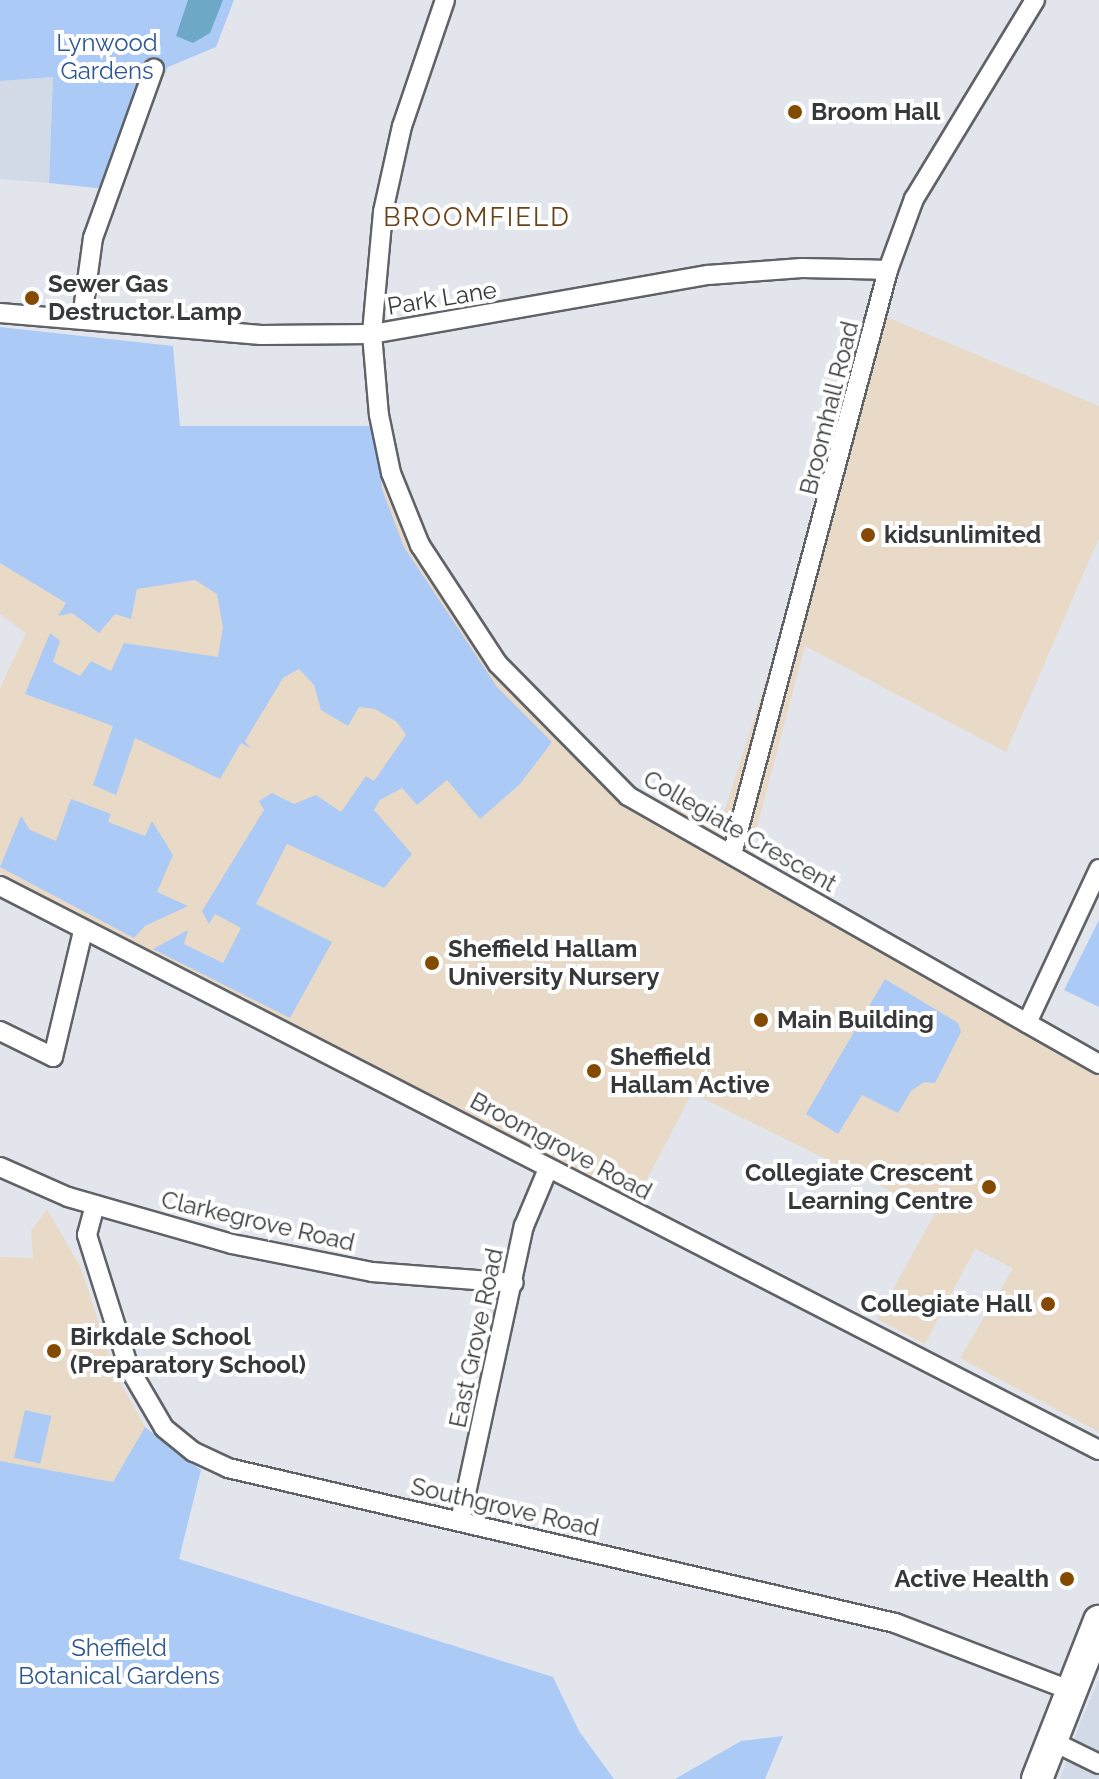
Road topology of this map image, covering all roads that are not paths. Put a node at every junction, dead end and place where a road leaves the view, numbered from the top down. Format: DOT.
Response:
graph roads {
  1 [pos="445,0"];
  2 [pos="1035,0"];
  3 [pos="154,69"];
  4 [pos="888,270"];
  5 [pos="0,313"];
  6 [pos="82,318"];
  7 [pos="372,334"];
  8 [pos="732,854"];
  9 [pos="1099,869"];
  10 [pos="0,886"];
  11 [pos="83,931"];
  12 [pos="1027,1023"];
  13 [pos="0,1031"];
  14 [pos="1099,1064"];
  15 [pos="0,1167"];
  16 [pos="548,1169"];
  17 [pos="95,1205"];
  18 [pos="514,1283"];
  19 [pos="1099,1450"];
  20 [pos="460,1521"];
  21 [pos="1099,1621"];
  22 [pos="1072,1691"];
  23 [pos="1052,1741"];
  24 [pos="1099,1764"];
  25 [pos="1037,1779"];
  1 -- 7 [label="street, Collegiate Crescent"];
  2 -- 4 [label="street, Broomhall Road"];
  3 -- 6 [label="street"];
  4 -- 7 [label="street, Park Lane"];
  4 -- 8 [label="street, Broomhall Road"];
  5 -- 6 [label="street, Park Lane"];
  6 -- 7 [label="street, Park Lane"];
  7 -- 8 [label="street, Collegiate Crescent"];
  8 -- 12 [label="street, Collegiate Crescent"];
  9 -- 12 [label="street"];
  10 -- 11 [label="street, Broomgrove Road"];
  11 -- 13 [label="street"];
  11 -- 16 [label="street, Broomgrove Road"];
  12 -- 14 [label="street, Collegiate Crescent"];
  15 -- 17 [label="street, Clarkegrove Road"];
  16 -- 18 [label="street, East Grove Road"];
  16 -- 19 [label="street, Broomgrove Road"];
  17 -- 18 [label="street, Clarkegrove Road"];
  17 -- 20 [label="street, Southgrove Road"];
  18 -- 20 [label="street, East Grove Road"];
  20 -- 22 [label="street, Southgrove Road"];
  21 -- 22 [label="main road"];
  22 -- 23 [label="main road"];
  23 -- 24 [label="street"];
  23 -- 25 [label="main road"];
}
